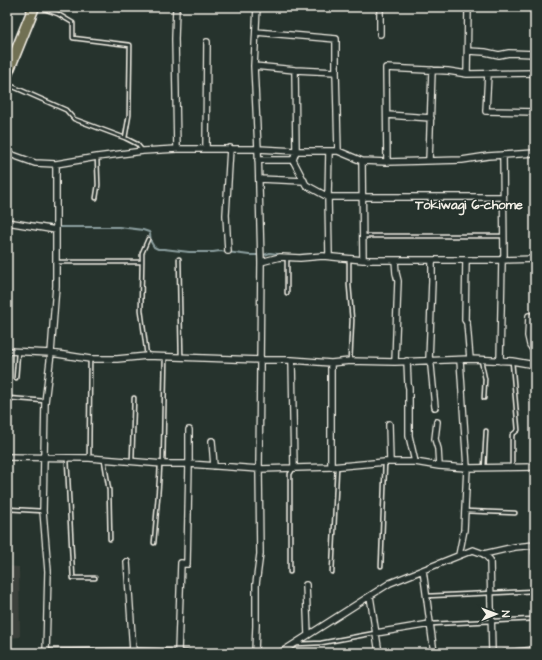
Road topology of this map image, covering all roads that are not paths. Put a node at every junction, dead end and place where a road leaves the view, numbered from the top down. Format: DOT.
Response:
graph roads {
  1 [pos="34,7"];
  2 [pos="39,7"];
  3 [pos="176,7"];
  4 [pos="257,7"];
  5 [pos="380,7"];
  6 [pos="468,7"];
  7 [pos="256,32"];
  8 [pos="380,34"];
  9 [pos="207,42"];
  10 [pos="468,51"];
  11 [pos="535,54"];
  12 [pos="254,66"];
  13 [pos="295,70"];
  14 [pos="432,70"];
  15 [pos="336,72"];
  16 [pos="535,73"];
  17 [pos="7,74"];
  18 [pos="467,74"];
  19 [pos="488,74"];
  20 [pos="7,84"];
  21 [pos="535,112"];
  22 [pos="387,115"];
  23 [pos="430,118"];
  24 [pos="126,138"];
  25 [pos="230,148"];
  26 [pos="177,149"];
  27 [pos="206,149"];
  28 [pos="258,149"];
  29 [pos="143,151"];
  30 [pos="296,151"];
  31 [pos="329,151"];
  32 [pos="338,151"];
  33 [pos="7,153"];
  34 [pos="535,153"];
  35 [pos="503,155"];
  36 [pos="97,157"];
  37 [pos="258,160"];
  38 [pos="293,160"];
  39 [pos="362,161"];
  40 [pos="429,161"];
  41 [pos="387,162"];
  42 [pos="56,164"];
  43 [pos="259,180"];
  44 [pos="304,181"];
  45 [pos="328,197"];
  46 [pos="504,197"];
  47 [pos="96,198"];
  48 [pos="362,198"];
  49 [pos="7,222"];
  50 [pos="56,230"];
  51 [pos="363,236"];
  52 [pos="504,236"];
  53 [pos="148,240"];
  54 [pos="228,250"];
  55 [pos="329,256"];
  56 [pos="287,257"];
  57 [pos="349,258"];
  58 [pos="535,258"];
  59 [pos="179,259"];
  60 [pos="363,260"];
  61 [pos="396,260"];
  62 [pos="432,260"];
  63 [pos="466,260"];
  64 [pos="502,260"];
  65 [pos="56,262"];
  66 [pos="142,262"];
  67 [pos="261,262"];
  68 [pos="287,293"];
  69 [pos="529,316"];
  70 [pos="7,350"];
  71 [pos="18,351"];
  72 [pos="51,353"];
  73 [pos="147,356"];
  74 [pos="165,357"];
  75 [pos="182,357"];
  76 [pos="90,359"];
  77 [pos="470,359"];
  78 [pos="260,360"];
  79 [pos="292,360"];
  80 [pos="429,360"];
  81 [pos="460,360"];
  82 [pos="481,360"];
  83 [pos="535,360"];
  84 [pos="350,361"];
  85 [pos="407,361"];
  86 [pos="500,361"];
  87 [pos="512,361"];
  88 [pos="331,362"];
  89 [pos="395,362"];
  90 [pos="535,365"];
  91 [pos="16,378"];
  92 [pos="7,398"];
  93 [pos="134,398"];
  94 [pos="484,398"];
  95 [pos="45,402"];
  96 [pos="435,407"];
  97 [pos="437,422"];
  98 [pos="389,424"];
  99 [pos="189,430"];
  100 [pos="486,431"];
  101 [pos="212,441"];
  102 [pos="7,457"];
  103 [pos="45,457"];
  104 [pos="67,458"];
  105 [pos="89,458"];
  106 [pos="104,460"];
  107 [pos="132,461"];
  108 [pos="387,462"];
  109 [pos="415,462"];
  110 [pos="162,464"];
  111 [pos="189,464"];
  112 [pos="214,466"];
  113 [pos="334,466"];
  114 [pos="439,466"];
  115 [pos="535,467"];
  116 [pos="294,468"];
  117 [pos="467,468"];
  118 [pos="484,468"];
  119 [pos="512,468"];
  120 [pos="259,469"];
  121 [pos="7,509"];
  122 [pos="43,510"];
  123 [pos="464,510"];
  124 [pos="515,513"];
  125 [pos="110,539"];
  126 [pos="154,543"];
  127 [pos="535,545"];
  128 [pos="535,552"];
  129 [pos="484,554"];
  130 [pos="459,555"];
  131 [pos="127,562"];
  132 [pos="381,566"];
  133 [pos="423,570"];
  134 [pos="290,572"];
  135 [pos="332,572"];
  136 [pos="95,578"];
  137 [pos="306,585"];
  138 [pos="535,591"];
  139 [pos="491,593"];
  140 [pos="370,596"];
  141 [pos="426,596"];
  142 [pos="535,619"];
  143 [pos="492,621"];
  144 [pos="430,624"];
  145 [pos="376,633"];
  146 [pos="308,635"];
  147 [pos="292,645"];
  148 [pos="534,651"];
  149 [pos="82,652"];
  150 [pos="133,652"];
  151 [pos="178,652"];
  152 [pos="7,653"];
  153 [pos="46,653"];
  154 [pos="187,653"];
  155 [pos="255,653"];
  156 [pos="280,653"];
  157 [pos="379,653"];
  158 [pos="434,653"];
  159 [pos="492,653"];
  160 [pos="505,653"];
  1 -- 17 [label="highway"];
  2 -- 24 [label="lane"];
  3 -- 26 [label="street"];
  4 -- 7 [label="street"];
  5 -- 8 [label="street"];
  6 -- 10 [label="street"];
  7 -- 12 [label="street"];
  7 -- 15 [label="street"];
  9 -- 27 [label="street"];
  10 -- 11 [label="street"];
  10 -- 18 [label="street"];
  12 -- 13 [label="street"];
  12 -- 28 [label="street"];
  13 -- 15 [label="street"];
  13 -- 30 [label="street"];
  14 -- 18 [label="street"];
  14 -- 22 [label="street"];
  14 -- 23 [label="street"];
  15 -- 32 [label="street"];
  16 -- 19 [label="street"];
  18 -- 19 [label="street"];
  19 -- 21 [label="street"];
  20 -- 24 [label="lane"];
  22 -- 23 [label="street"];
  22 -- 41 [label="street"];
  23 -- 40 [label="street"];
  24 -- 29 [label="lane"];
  25 -- 27 [label="street"];
  25 -- 28 [label="street"];
  25 -- 54 [label="street"];
  26 -- 27 [label="street"];
  26 -- 29 [label="street"];
  28 -- 30 [label="street"];
  28 -- 37 [label="street"];
  29 -- 36 [label="street"];
  30 -- 31 [label="street"];
  30 -- 38 [label="street"];
  31 -- 32 [label="street"];
  31 -- 45 [label="street"];
  32 -- 39 [label="street"];
  33 -- 42 [label="street"];
  34 -- 35 [label="street"];
  35 -- 40 [label="street"];
  35 -- 46 [label="street"];
  36 -- 42 [label="street"];
  36 -- 47 [label="lane"];
  37 -- 38 [label="street"];
  37 -- 43 [label="street"];
  38 -- 44 [label="street"];
  39 -- 41 [label="street"];
  39 -- 48 [label="street"];
  40 -- 41 [label="street"];
  42 -- 50 [label="street"];
  43 -- 44 [label="street"];
  43 -- 67 [label="street"];
  44 -- 45 [label="street"];
  45 -- 48 [label="street"];
  45 -- 55 [label="street"];
  46 -- 48 [label="street"];
  46 -- 52 [label="street"];
  48 -- 51 [label="street"];
  49 -- 50 [label="street"];
  50 -- 65 [label="street"];
  51 -- 52 [label="lane"];
  51 -- 60 [label="street"];
  52 -- 64 [label="street"];
  53 -- 66 [label="lane"];
  55 -- 56 [label="street"];
  55 -- 57 [label="street"];
  56 -- 67 [label="street"];
  56 -- 68 [label="lane"];
  57 -- 60 [label="street"];
  57 -- 84 [label="lane"];
  58 -- 64 [label="street"];
  59 -- 75 [label="lane"];
  60 -- 61 [label="street"];
  61 -- 62 [label="street"];
  61 -- 89 [label="street"];
  62 -- 63 [label="street"];
  62 -- 80 [label="street"];
  63 -- 64 [label="street"];
  63 -- 77 [label="street"];
  64 -- 86 [label="street"];
  65 -- 66 [label="lane"];
  65 -- 72 [label="street"];
  66 -- 73 [label="lane"];
  67 -- 78 [label="street"];
  69 -- 83 [label="street"];
  70 -- 71 [label="street"];
  71 -- 72 [label="street"];
  71 -- 91 [label="lane"];
  72 -- 76 [label="street"];
  72 -- 95 [label="street"];
  73 -- 74 [label="street"];
  73 -- 76 [label="street"];
  74 -- 75 [label="street"];
  74 -- 110 [label="lane"];
  75 -- 78 [label="street"];
  76 -- 105 [label="lane"];
  77 -- 81 [label="street"];
  77 -- 82 [label="street"];
  78 -- 79 [label="street"];
  78 -- 120 [label="street"];
  79 -- 88 [label="street"];
  79 -- 116 [label="street"];
  80 -- 81 [label="street"];
  80 -- 85 [label="street"];
  80 -- 96 [label="street"];
  81 -- 117 [label="street"];
  82 -- 86 [label="street"];
  82 -- 94 [label="lane"];
  84 -- 88 [label="street"];
  84 -- 89 [label="street"];
  85 -- 89 [label="street"];
  85 -- 109 [label="street"];
  86 -- 87 [label="street"];
  87 -- 90 [label="street"];
  87 -- 119 [label="lane"];
  88 -- 113 [label="street"];
  92 -- 95 [label="lane"];
  93 -- 107 [label="lane"];
  95 -- 103 [label="street"];
  97 -- 114 [label="street"];
  98 -- 108 [label="street"];
  99 -- 111 [label="street"];
  100 -- 118 [label="lane"];
  101 -- 112 [label="street"];
  102 -- 103 [label="street"];
  103 -- 104 [label="street"];
  103 -- 122 [label="street"];
  104 -- 105 [label="street"];
  104 -- 136 [label="lane"];
  105 -- 106 [label="street"];
  106 -- 107 [label="street"];
  106 -- 125 [label="lane"];
  107 -- 110 [label="street"];
  108 -- 109 [label="street"];
  108 -- 113 [label="street"];
  108 -- 132 [label="lane"];
  109 -- 114 [label="street"];
  110 -- 111 [label="street"];
  110 -- 126 [label="lane"];
  111 -- 112 [label="street"];
  111 -- 151 [label="street"];
  112 -- 120 [label="street"];
  113 -- 116 [label="street"];
  113 -- 135 [label="lane"];
  114 -- 117 [label="street"];
  115 -- 119 [label="street"];
  116 -- 120 [label="street"];
  116 -- 134 [label="lane"];
  117 -- 118 [label="street"];
  117 -- 123 [label="street"];
  118 -- 119 [label="street"];
  120 -- 155 [label="street"];
  121 -- 122 [label="lane"];
  122 -- 153 [label="street"];
  123 -- 124 [label="lane"];
  123 -- 130 [label="street"];
  127 -- 128 [label="street"];
  127 -- 129 [label="street"];
  129 -- 130 [label="street"];
  129 -- 139 [label="street"];
  130 -- 133 [label="street"];
  131 -- 150 [label="street"];
  133 -- 140 [label="street"];
  133 -- 141 [label="street"];
  137 -- 146 [label="street"];
  138 -- 139 [label="lane"];
  139 -- 141 [label="lane"];
  139 -- 143 [label="street"];
  140 -- 145 [label="street"];
  140 -- 146 [label="street"];
  141 -- 144 [label="street"];
  142 -- 143 [label="lane"];
  143 -- 144 [label="lane"];
  143 -- 159 [label="street"];
  144 -- 145 [label="street"];
  144 -- 158 [label="street"];
  145 -- 147 [label="lane"];
  145 -- 157 [label="street"];
  146 -- 147 [label="street"];
  147 -- 156 [label="street"];
  148 -- 160 [label="street"];
  149 -- 150 [label="street"];
  149 -- 153 [label="street"];
  150 -- 151 [label="street"];
  151 -- 154 [label="street"];
  152 -- 153 [label="street"];
}
